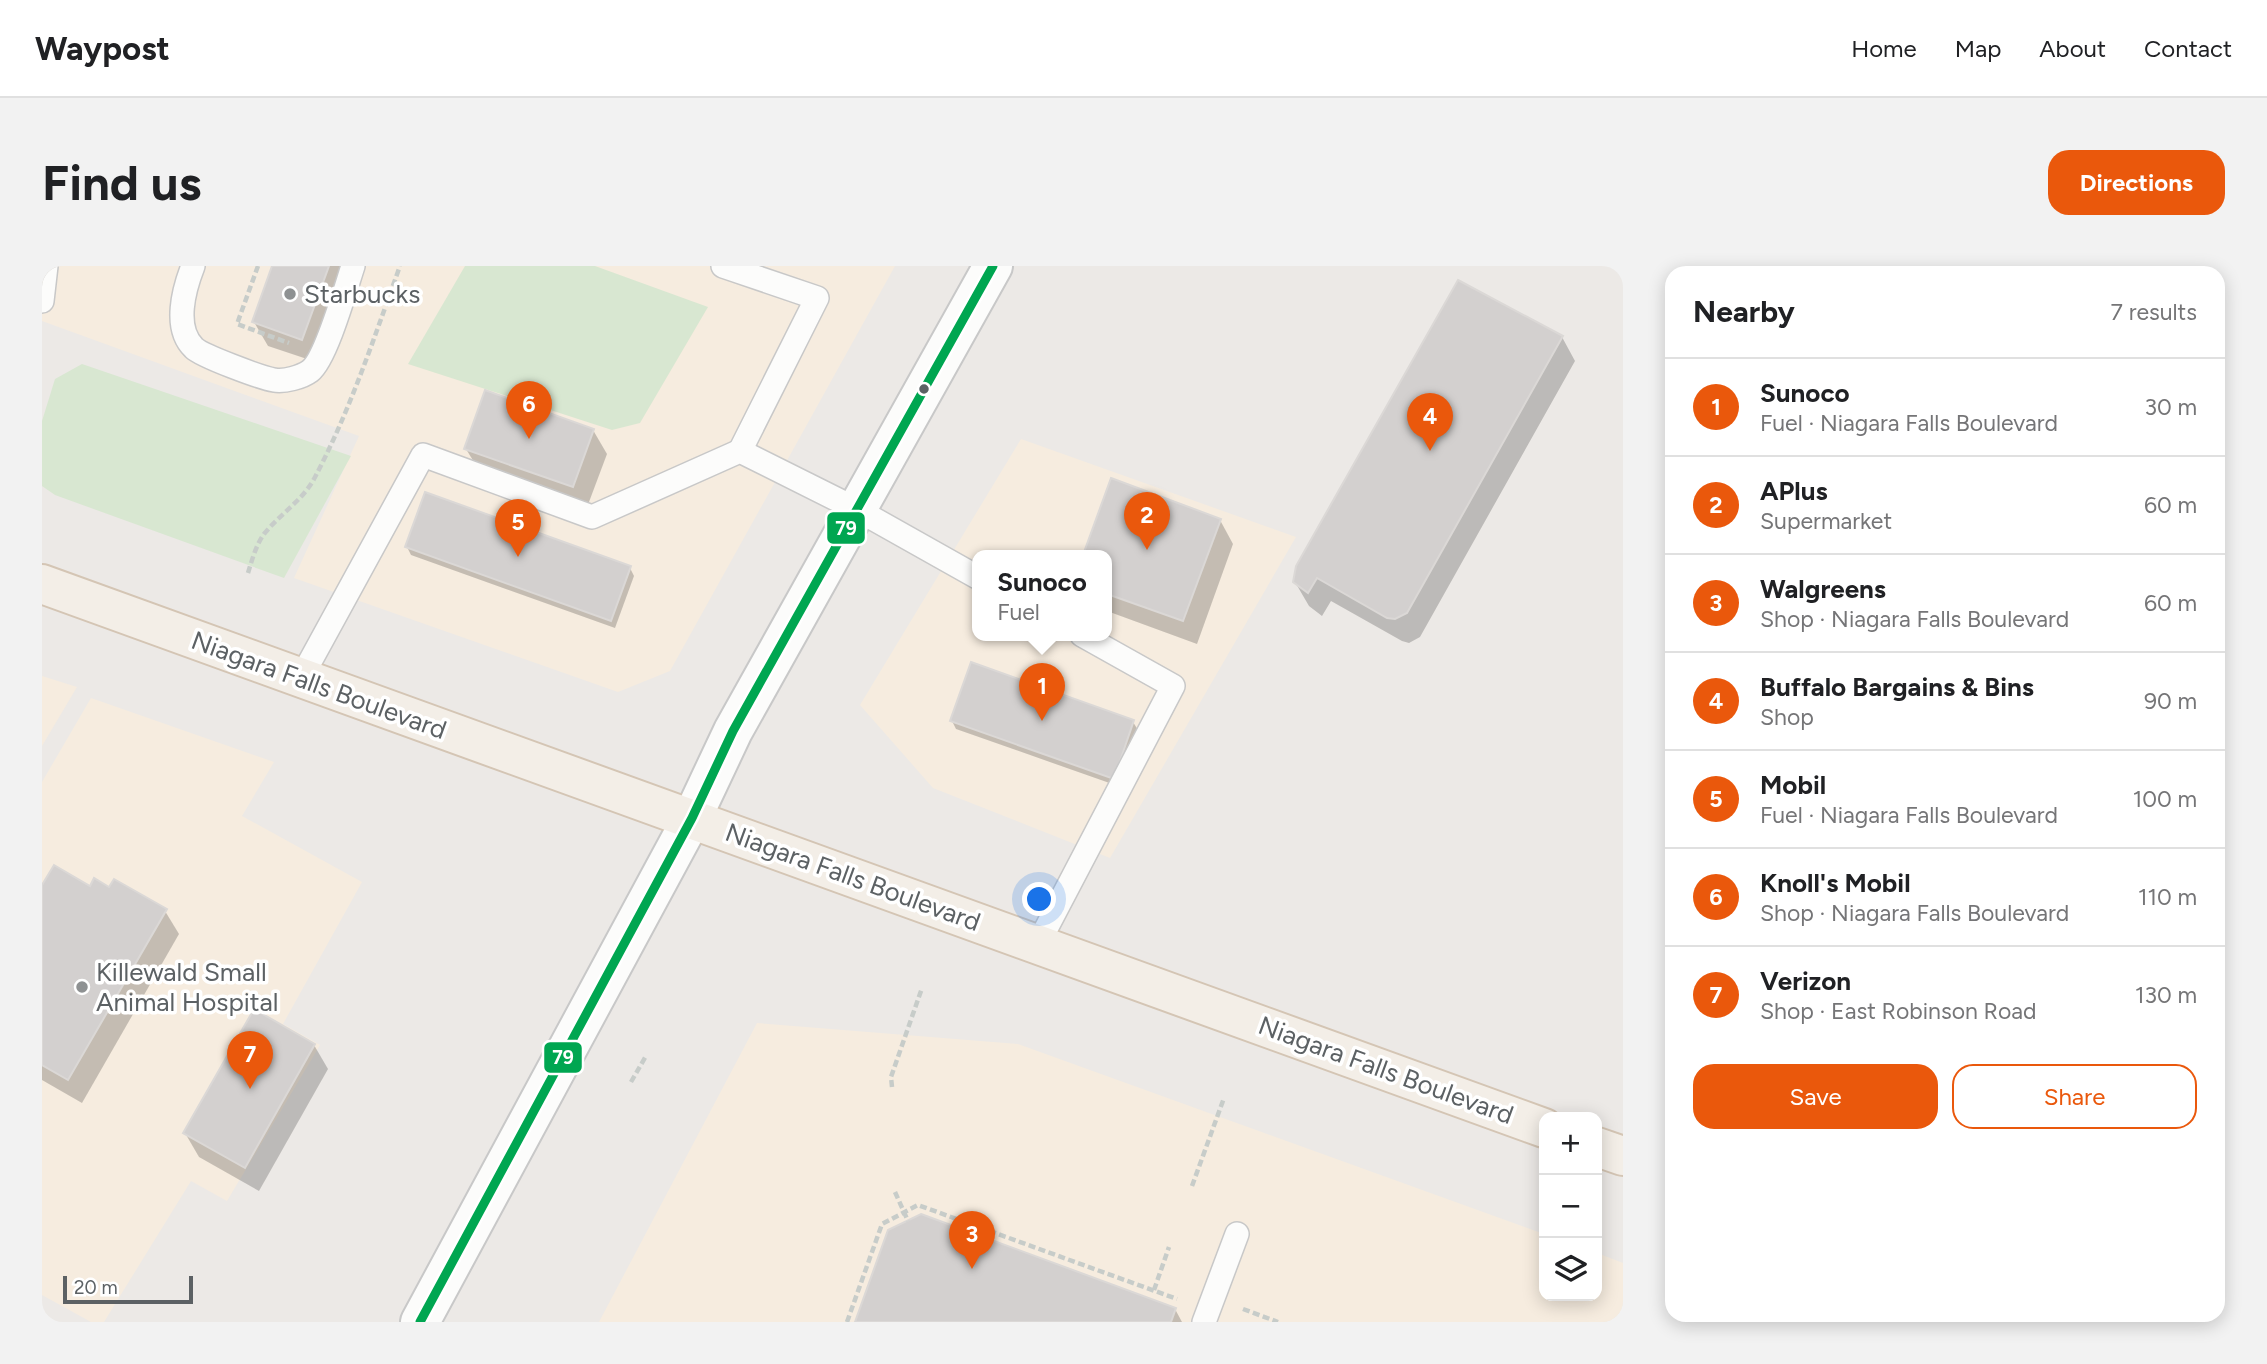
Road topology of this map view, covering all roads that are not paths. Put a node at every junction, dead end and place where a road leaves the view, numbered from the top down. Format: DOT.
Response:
graph roads {
  1 [pos="46,266"];
  2 [pos="193,266"];
  3 [pos="353,266"];
  4 [pos="723,266"];
  5 [pos="993,266"];
  6 [pos="42,301"];
  7 [pos="740,451"];
  8 [pos="856,509"];
  9 [pos="972,574"];
  10 [pos="42,584"];
  11 [pos="1093,641"];
  12 [pos="301,678"];
  13 [pos="692,818"];
  14 [pos="1038,944"];
  15 [pos="1539,1126"];
  16 [pos="1602,1149"];
  17 [pos="1623,1156"];
  18 [pos="1237,1234"];
  19 [pos="420,1322"];
  20 [pos="1204,1322"];
  1 -- 6 [label="lane"];
  2 -- 3 [label="lane"];
  4 -- 7 [label="lane"];
  5 -- 8 [label="main road"];
  7 -- 8 [label="lane"];
  7 -- 12 [label="lane"];
  8 -- 9 [label="lane"];
  8 -- 13 [label="main road"];
  10 -- 12 [label="main road, Niagara Falls Boulevard"];
  11 -- 14 [label="lane"];
  12 -- 13 [label="main road, Niagara Falls Boulevard"];
  13 -- 14 [label="main road, Niagara Falls Boulevard"];
  13 -- 19 [label="main road"];
  14 -- 15 [label="main road, Niagara Falls Boulevard"];
  16 -- 17 [label="main road"];
  18 -- 20 [label="lane"];
}
